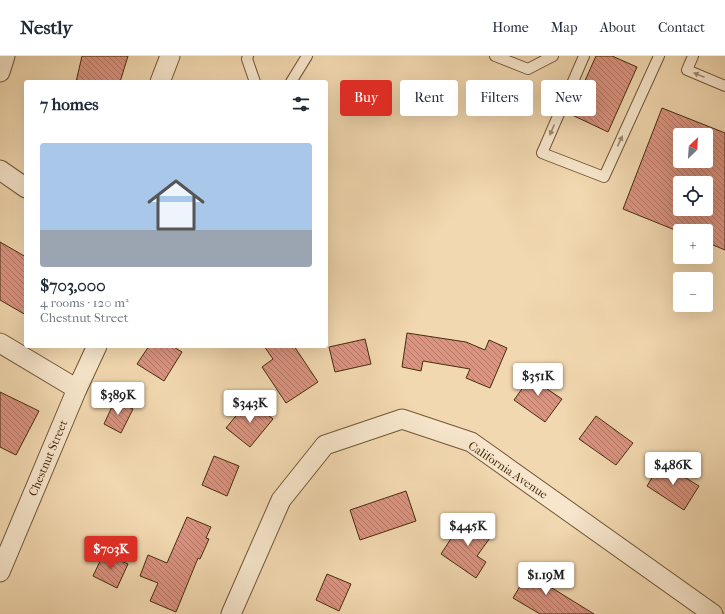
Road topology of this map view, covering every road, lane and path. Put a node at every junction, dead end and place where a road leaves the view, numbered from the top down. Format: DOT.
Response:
graph roads {
  1 [pos="5,56"];
  2 [pos="170,56"];
  3 [pos="248,56"];
  4 [pos="307,56"];
  5 [pos="495,56"];
  6 [pos="553,56"];
  7 [pos="584,56"];
  8 [pos="659,56"];
  9 [pos="693,56"];
  10 [pos="0,72"];
  11 [pos="161,80"];
  12 [pos="254,80"];
  13 [pos="292,80"];
  14 [pos="725,86"];
  15 [pos="0,170"];
  16 [pos="24,187"];
  17 [pos="0,343"];
  18 [pos="97,348"];
  19 [pos="77,389"];
  20 [pos="0,572"];
  21 [pos="231,614"];
  22 [pos="713,614"];
  1 -- 10 [label="street"];
  2 -- 11 [label="street"];
  3 -- 12 [label="lane"];
  4 -- 13 [label="lane"];
  5 -- 6 [label="lane"];
  7 -- 8 [label="lane, one-way"];
  14 -- 9 [label="lane, one-way"];
  15 -- 16 [label="street"];
  17 -- 19 [label="street"];
  18 -- 19 [label="street, Chestnut Street"];
  19 -- 20 [label="street, Chestnut Street"];
  21 -- 22 [label="street, California Avenue"];
}
